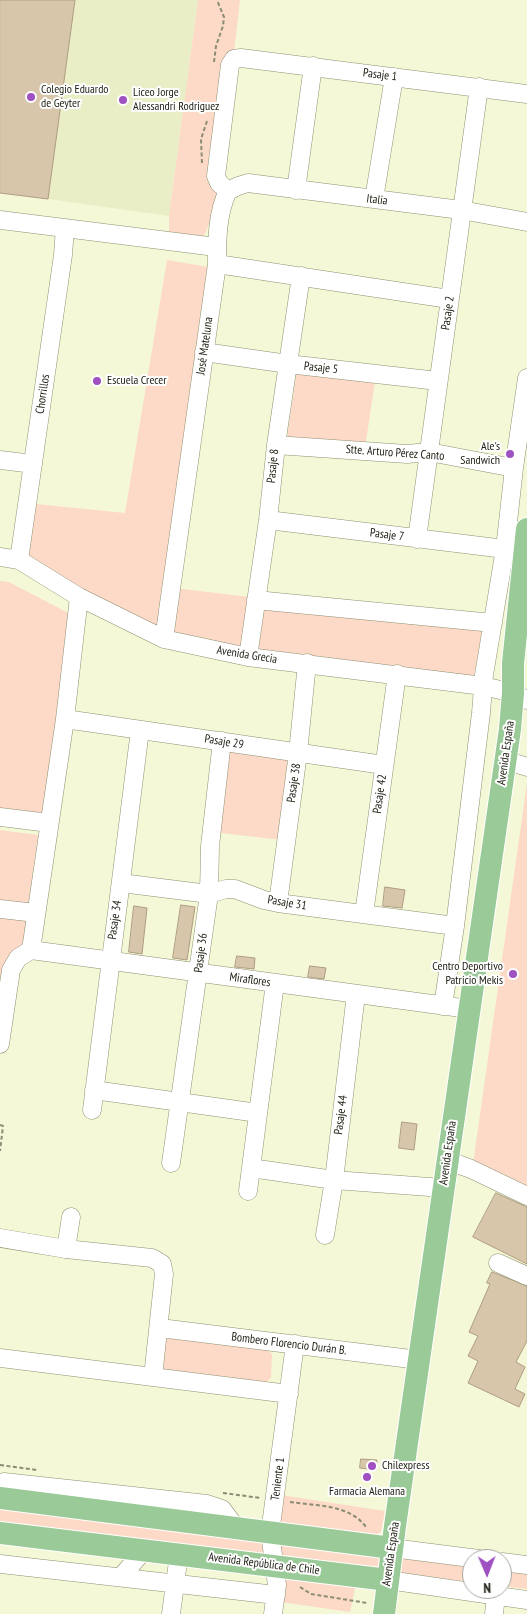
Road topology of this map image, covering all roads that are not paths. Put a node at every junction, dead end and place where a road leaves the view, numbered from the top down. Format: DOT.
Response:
graph roads {
  1 [pos="314,66"];
  2 [pos="394,76"];
  3 [pos="479,87"];
  4 [pos="527,94"];
  5 [pos="296,190"];
  6 [pos="228,191"];
  7 [pos="374,199"];
  8 [pos="461,210"];
  9 [pos="0,220"];
  10 [pos="527,222"];
  11 [pos="65,228"];
  12 [pos="217,256"];
  13 [pos="301,276"];
  14 [pos="450,299"];
  15 [pos="204,352"];
  16 [pos="288,364"];
  17 [pos="527,378"];
  18 [pos="438,381"];
  19 [pos="276,444"];
  20 [pos="429,452"];
  21 [pos="0,460"];
  22 [pos="33,464"];
  23 [pos="514,468"];
  24 [pos="268,520"];
  25 [pos="527,528"];
  26 [pos="417,539"];
  27 [pos="505,550"];
  28 [pos="0,557"];
  29 [pos="19,560"];
  30 [pos="79,597"];
  31 [pos="256,600"];
  32 [pos="493,623"];
  33 [pos="527,626"];
  34 [pos="164,639"];
  35 [pos="248,657"];
  36 [pos="307,663"];
  37 [pos="396,674"];
  38 [pos="483,686"];
  39 [pos="520,696"];
  40 [pos="64,719"];
  41 [pos="140,730"];
  42 [pos="222,741"];
  43 [pos="298,753"];
  44 [pos="505,760"];
  45 [pos="384,765"];
  46 [pos="527,767"];
  47 [pos="0,817"];
  48 [pos="49,823"];
  49 [pos="120,882"];
  50 [pos="209,894"];
  51 [pos="278,903"];
  52 [pos="0,909"];
  53 [pos="36,913"];
  54 [pos="364,914"];
  55 [pos="455,926"];
  56 [pos="31,950"];
  57 [pos="110,961"];
  58 [pos="198,973"];
  59 [pos="275,983"];
  60 [pos="3,994"];
  61 [pos="356,994"];
  62 [pos="443,1006"];
  63 [pos="469,1009"];
  64 [pos="0,1044"];
  65 [pos="94,1090"];
  66 [pos="180,1103"];
  67 [pos="92,1110"];
  68 [pos="258,1113"];
  69 [pos="447,1160"];
  70 [pos="171,1164"];
  71 [pos="251,1168"];
  72 [pos="334,1180"];
  73 [pos="443,1188"];
  74 [pos="248,1192"];
  75 [pos="527,1196"];
  76 [pos="70,1217"];
  77 [pos="325,1235"];
  78 [pos="0,1238"];
  79 [pos="66,1249"];
  80 [pos="498,1264"];
  81 [pos="527,1276"];
  82 [pos="160,1328"];
  83 [pos="295,1344"];
  84 [pos="0,1358"];
  85 [pos="419,1360"];
  86 [pos="153,1377"];
  87 [pos="289,1394"];
  88 [pos="0,1484"];
  89 [pos="0,1498"];
  90 [pos="236,1528"];
  91 [pos="0,1533"];
  92 [pos="270,1533"];
  93 [pos="392,1548"];
  94 [pos="144,1550"];
  95 [pos="179,1554"];
  96 [pos="462,1557"];
  97 [pos="512,1563"];
  98 [pos="0,1564"];
  99 [pos="275,1565"];
  100 [pos="527,1565"];
  101 [pos="121,1577"];
  102 [pos="388,1580"];
  103 [pos="175,1583"];
  104 [pos="462,1589"];
  105 [pos="276,1595"];
  106 [pos="512,1597"];
  107 [pos="491,1599"];
  108 [pos="527,1600"];
  109 [pos="171,1614"];
  110 [pos="273,1614"];
  111 [pos="384,1614"];
  112 [pos="494,1614"];
  1 -- 2 [label="street, Pasaje 1"];
  1 -- 5 [label="street"];
  1 -- 6 [label="street, Pasaje 1"];
  2 -- 3 [label="street, Pasaje 1"];
  2 -- 7 [label="street"];
  3 -- 4 [label="street, Pasaje 1"];
  3 -- 8 [label="street, Pasaje 2"];
  5 -- 6 [label="street, Italia"];
  5 -- 7 [label="street, Italia"];
  6 -- 12 [label="street, José Mateluna"];
  7 -- 8 [label="street, Italia"];
  8 -- 10 [label="street, Italia"];
  8 -- 14 [label="street, Pasaje 2"];
  9 -- 11 [label="street"];
  11 -- 12 [label="street"];
  11 -- 22 [label="street, Chorrillos"];
  12 -- 13 [label="street"];
  12 -- 15 [label="street, José Mateluna"];
  13 -- 14 [label="street"];
  13 -- 16 [label="street, Pasaje 8"];
  14 -- 18 [label="street, Pasaje 2"];
  15 -- 16 [label="street, Pasaje 5"];
  15 -- 34 [label="street, José Mateluna"];
  16 -- 18 [label="street, Pasaje 5"];
  16 -- 19 [label="street, Pasaje 8"];
  17 -- 23 [label="street"];
  18 -- 20 [label="street, Pasaje 2"];
  19 -- 20 [label="street, Stte. Arturo Pérez Canto"];
  19 -- 24 [label="street, Pasaje 8"];
  20 -- 23 [label="street, Stte. Arturo Pérez Canto"];
  20 -- 26 [label="street, Pasaje 2"];
  21 -- 22 [label="street"];
  22 -- 29 [label="street, Chorrillos"];
  23 -- 27 [label="street"];
  24 -- 26 [label="street, Pasaje 7"];
  24 -- 31 [label="street, Pasaje 8"];
  25 -- 39 [label="main road, Avenida España"];
  26 -- 27 [label="street, Pasaje 7"];
  27 -- 32 [label="street"];
  28 -- 29 [label="street, Avenida Grecia"];
  29 -- 30 [label="street, Avenida Grecia"];
  30 -- 34 [label="street, Avenida Grecia"];
  30 -- 40 [label="street"];
  31 -- 32 [label="street"];
  31 -- 35 [label="street, Pasaje 8"];
  32 -- 38 [label="street"];
  33 -- 39 [label="main road, Avenida España"];
  34 -- 35 [label="street, Avenida Grecia"];
  35 -- 36 [label="street, Avenida Grecia"];
  36 -- 37 [label="street, Avenida Grecia"];
  36 -- 43 [label="street, Pasaje 38"];
  37 -- 38 [label="street, Avenida Grecia"];
  37 -- 45 [label="street, Pasaje 42"];
  38 -- 39 [label="street, Avenida Grecia"];
  38 -- 55 [label="street"];
  39 -- 44 [label="main road, Avenida España"];
  40 -- 41 [label="street, Pasaje 29"];
  40 -- 48 [label="street"];
  41 -- 42 [label="street, Pasaje 29"];
  41 -- 49 [label="street, Pasaje 34"];
  42 -- 43 [label="street, Pasaje 29"];
  42 -- 50 [label="street, Pasaje 36"];
  43 -- 45 [label="street, Pasaje 29"];
  43 -- 51 [label="street, Pasaje 38"];
  44 -- 46 [label="street"];
  44 -- 63 [label="main road, Avenida España"];
  45 -- 54 [label="street, Pasaje 42"];
  47 -- 48 [label="street"];
  48 -- 53 [label="street"];
  49 -- 50 [label="street, Pasaje 31"];
  49 -- 57 [label="street, Pasaje 34"];
  50 -- 51 [label="street, Pasaje 31"];
  50 -- 58 [label="street, Pasaje 36"];
  51 -- 54 [label="street, Pasaje 31"];
  52 -- 53 [label="street"];
  53 -- 56 [label="street"];
  54 -- 55 [label="street, Pasaje 31"];
  55 -- 62 [label="street"];
  56 -- 57 [label="street, Miraflores"];
  56 -- 60 [label="street"];
  57 -- 58 [label="street, Miraflores"];
  57 -- 65 [label="street, Pasaje 34"];
  58 -- 59 [label="street, Miraflores"];
  58 -- 66 [label="street, Pasaje 36"];
  59 -- 61 [label="street, Miraflores"];
  59 -- 68 [label="street"];
  60 -- 64 [label="street"];
  61 -- 62 [label="street, Miraflores"];
  61 -- 72 [label="street, Pasaje 44"];
  62 -- 63 [label="street, Miraflores"];
  63 -- 69 [label="main road, Avenida España"];
  65 -- 66 [label="street"];
  65 -- 67 [label="street, Pasaje 34"];
  66 -- 68 [label="street"];
  66 -- 70 [label="street, Pasaje 36"];
  68 -- 71 [label="street"];
  69 -- 73 [label="main road, Avenida España"];
  69 -- 75 [label="street"];
  71 -- 72 [label="street"];
  71 -- 74 [label="street"];
  72 -- 73 [label="street"];
  72 -- 77 [label="street, Pasaje 44"];
  73 -- 85 [label="main road, Avenida España"];
  76 -- 79 [label="street"];
  78 -- 79 [label="street"];
  79 -- 82 [label="street"];
  80 -- 81 [label="street"];
  82 -- 83 [label="street, Bombero Florencio Durán B."];
  82 -- 86 [label="street"];
  83 -- 85 [label="street, Bombero Florencio Durán B."];
  83 -- 87 [label="street, Teniente 1"];
  84 -- 86 [label="street"];
  85 -- 93 [label="main road, Avenida España"];
  86 -- 87 [label="street"];
  87 -- 92 [label="street, Teniente 1"];
  88 -- 90 [label="street"];
  89 -- 90 [label="main road"];
  90 -- 92 [label="main road"];
  91 -- 94 [label="main road, Avenida República de Chile"];
  92 -- 93 [label="main road"];
  92 -- 99 [label="street, Teniente 1"];
  93 -- 96 [label="street"];
  93 -- 102 [label="main road, Avenida España"];
  94 -- 95 [label="main road, Avenida República de Chile"];
  94 -- 101 [label="street"];
  95 -- 99 [label="main road, Avenida República de Chile"];
  95 -- 103 [label="street"];
  97 -- 100 [label="street"];
  98 -- 101 [label="street"];
  99 -- 102 [label="main road, Avenida República de Chile"];
  99 -- 105 [label="street, Teniente 1"];
  101 -- 103 [label="street"];
  102 -- 104 [label="street, Avenida República de Chile"];
  102 -- 111 [label="main road, Avenida España"];
  103 -- 105 [label="street"];
  103 -- 109 [label="street"];
  105 -- 110 [label="street, Teniente 1"];
  106 -- 108 [label="street, Avenida República de Chile"];
  107 -- 112 [label="street"];
}
